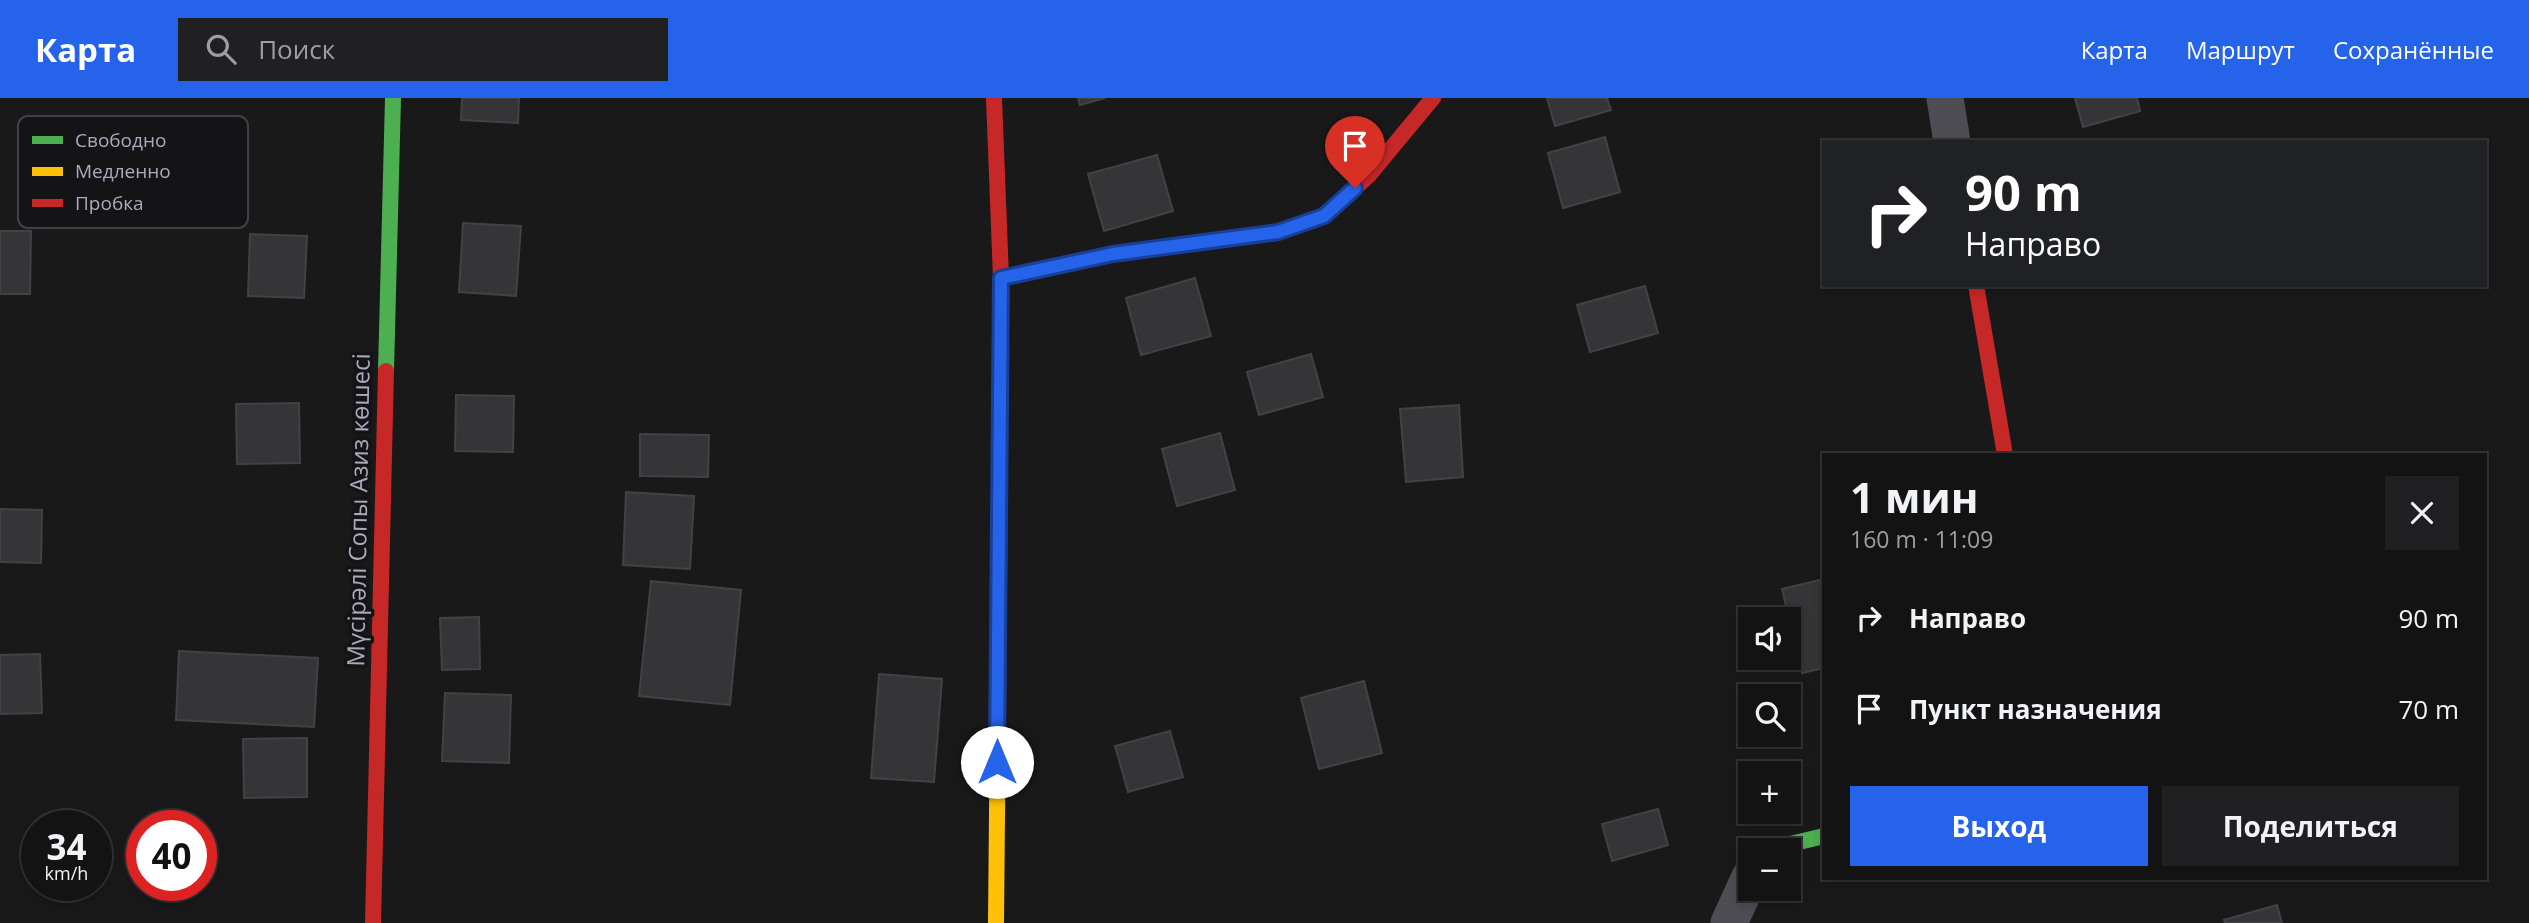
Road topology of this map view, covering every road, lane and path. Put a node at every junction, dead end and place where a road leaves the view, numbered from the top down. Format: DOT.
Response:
graph roads {
  1 [pos="393,98"];
  2 [pos="994,98"];
  3 [pos="1433,98"];
  4 [pos="1945,98"];
  5 [pos="1952,140"];
  6 [pos="1001,278"];
  7 [pos="1976,287"];
  8 [pos="2005,453"];
  9 [pos="1822,836"];
  10 [pos="1801,842"];
  11 [pos="1739,901"];
  12 [pos="373,923"];
  13 [pos="996,923"];
  14 [pos="1729,923"];
  1 -- 12 [label="street, Мүсірәлі Сопы Азиз көшесі"];
  2 -- 6 [label="street"];
  3 -- 6 [label="street"];
  4 -- 5 [label="street"];
  6 -- 13 [label="street"];
  7 -- 8 [label="street"];
  9 -- 10 [label="street"];
  11 -- 14 [label="street"];
}
